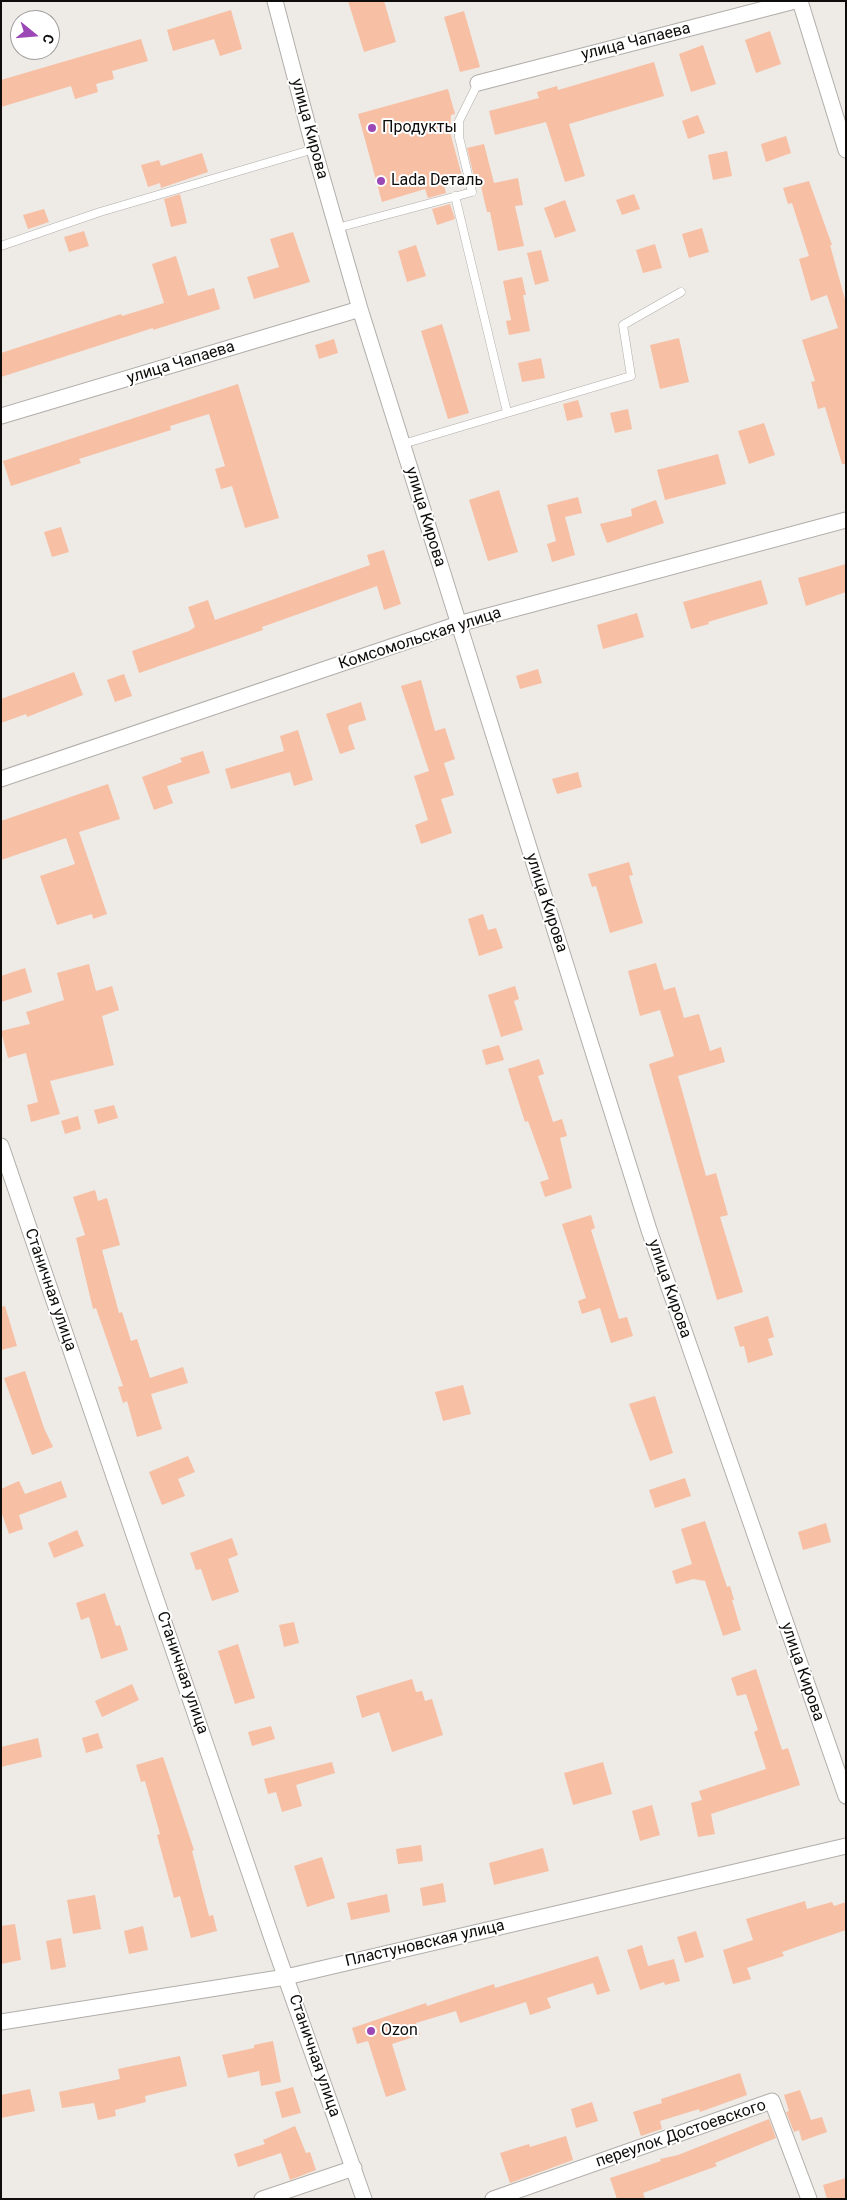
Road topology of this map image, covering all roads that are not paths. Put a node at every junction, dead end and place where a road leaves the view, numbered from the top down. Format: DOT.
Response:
graph roads {
  1 [pos="275,1"];
  2 [pos="795,1"];
  3 [pos="800,1"];
  4 [pos="478,83"];
  5 [pos="314,149"];
  6 [pos="846,150"];
  7 [pos="455,196"];
  8 [pos="337,228"];
  9 [pos="1,246"];
  10 [pos="682,292"];
  11 [pos="360,309"];
  12 [pos="507,412"];
  13 [pos="1,416"];
  14 [pos="403,444"];
  15 [pos="846,520"];
  16 [pos="458,624"];
  17 [pos="1,779"];
  18 [pos="1,1146"];
  19 [pos="846,1796"];
  20 [pos="846,1846"];
  21 [pos="286,1976"];
  22 [pos="1,2022"];
  23 [pos="354,2168"];
  24 [pos="262,2199"];
  25 [pos="364,2199"];
  26 [pos="493,2199"];
  27 [pos="809,2199"];
  1 -- 5 [label="street, улица Кирова"];
  2 -- 4 [label="street, улица Чапаева"];
  3 -- 6 [label="street"];
  4 -- 7 [label="lane"];
  5 -- 8 [label="street, улица Кирова"];
  5 -- 9 [label="lane"];
  7 -- 8 [label="lane"];
  7 -- 12 [label="lane"];
  8 -- 11 [label="street, улица Кирова"];
  10 -- 12 [label="lane"];
  11 -- 13 [label="street, улица Чапаева"];
  11 -- 14 [label="street, улица Кирова"];
  12 -- 14 [label="lane"];
  14 -- 16 [label="street, улица Кирова"];
  15 -- 16 [label="street, Комсомольская улица"];
  16 -- 17 [label="street, Комсомольская улица"];
  16 -- 19 [label="street, улица Кирова"];
  18 -- 21 [label="street, Станичная улица"];
  20 -- 21 [label="street, Пластуновская улица"];
  21 -- 22 [label="street, Пластуновская улица"];
  21 -- 23 [label="street, Станичная улица"];
  23 -- 24 [label="street"];
  23 -- 25 [label="street, Станичная улица"];
  26 -- 27 [label="street, переулок Достоевского"];
}
